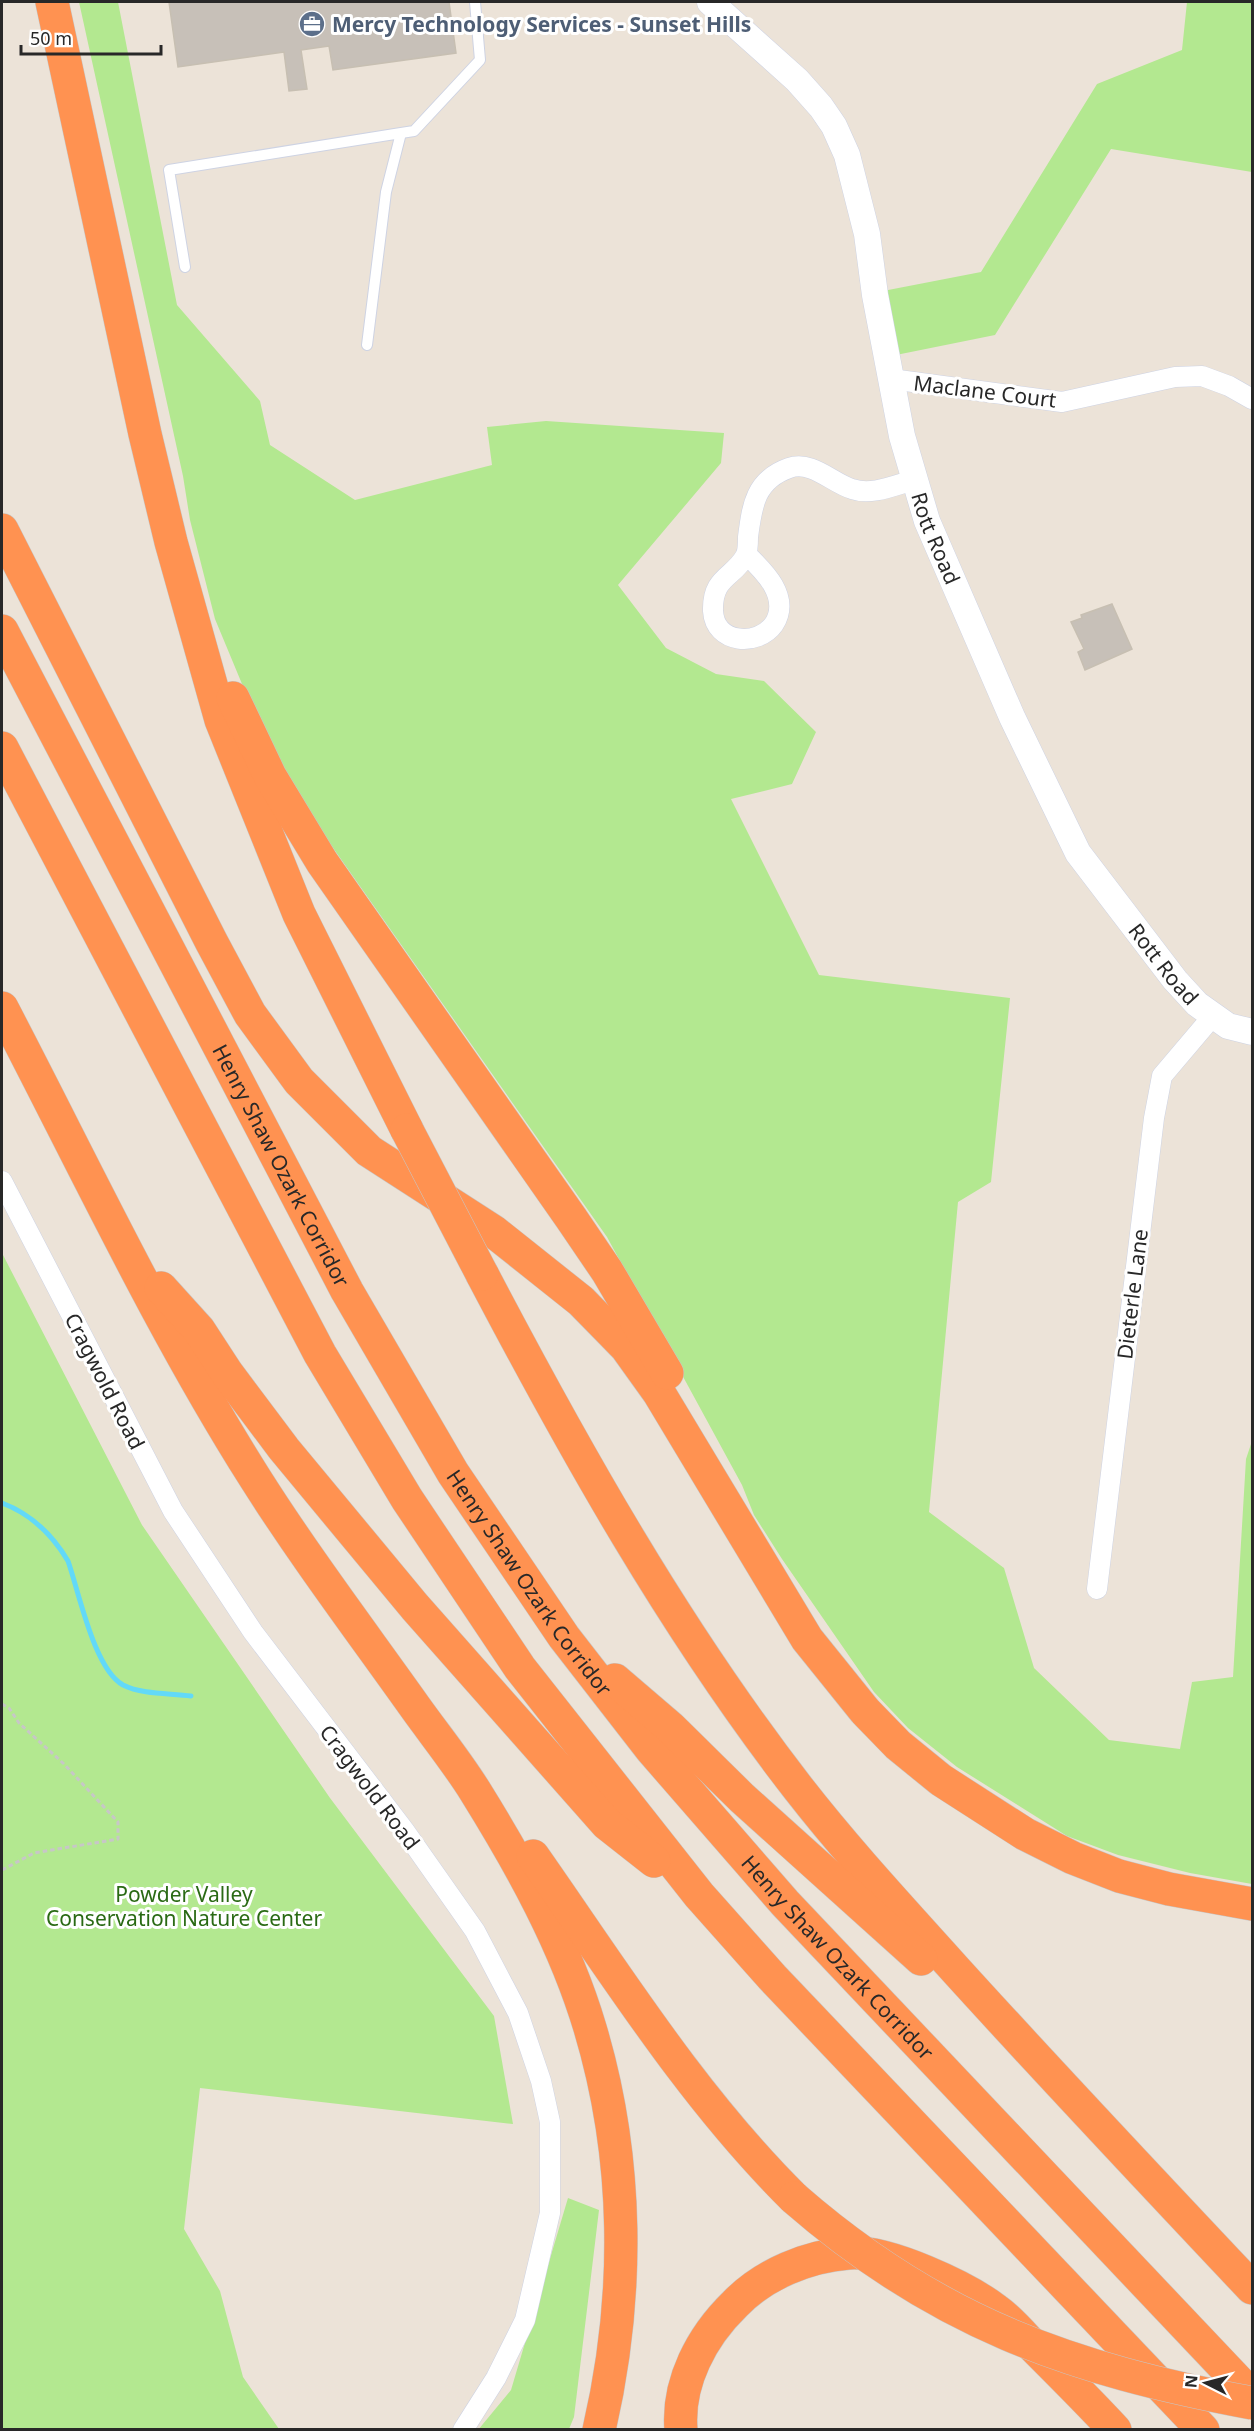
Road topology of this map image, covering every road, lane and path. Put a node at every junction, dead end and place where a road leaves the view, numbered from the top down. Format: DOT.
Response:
graph roads {
  1 [pos="52,2"];
  2 [pos="475,2"];
  3 [pos="710,2"];
  4 [pos="401,134"];
  5 [pos="185,267"];
  6 [pos="367,345"];
  7 [pos="891,380"];
  8 [pos="1252,399"];
  9 [pos="914,480"];
  10 [pos="2,530"];
  11 [pos="746,554"];
  12 [pos="2,631"];
  13 [pos="199,637"];
  14 [pos="2,748"];
  15 [pos="2,1008"];
  16 [pos="1212,1017"];
  17 [pos="1252,1032"];
  18 [pos="2,1181"];
  19 [pos="130,1255"];
  20 [pos="743,1531"];
  21 [pos="1097,1589"];
  22 [pos="564,1637"];
  23 [pos="2,1704"];
  24 [pos="474,1790"];
  25 [pos="2,1870"];
  26 [pos="699,1895"];
  27 [pos="1252,1904"];
  28 [pos="1035,2059"];
  29 [pos="1252,2288"];
  30 [pos="1252,2396"];
  31 [pos="1252,2403"];
  32 [pos="463,2430"];
  33 [pos="599,2430"];
  34 [pos="681,2430"];
  35 [pos="1115,2430"];
  36 [pos="1203,2430"];
  1 -- 13 [label="highway"];
  2 -- 4 [label="lane"];
  3 -- 7 [label="street, Rott Road"];
  4 -- 5 [label="lane"];
  4 -- 6 [label="lane"];
  7 -- 8 [label="street, Maclane Court"];
  7 -- 9 [label="street, Rott Road"];
  9 -- 11 [label="street"];
  9 -- 16 [label="street, Rott Road"];
  10 -- 20 [label="highway"];
  12 -- 22 [label="highway, Henry Shaw Ozark Corridor"];
  13 -- 20 [label="highway"];
  13 -- 28 [label="highway, bridge"];
  14 -- 26 [label="highway"];
  15 -- 19 [label="highway"];
  16 -- 17 [label="street, Rott Road"];
  16 -- 21 [label="street, Dieterle Lane"];
  18 -- 32 [label="street, Cragwold Road"];
  19 -- 24 [label="highway"];
  19 -- 26 [label="highway"];
  20 -- 27 [label="highway"];
  22 -- 28 [label="highway"];
  22 -- 30 [label="highway, Henry Shaw Ozark Corridor"];
  23 -- 25 [label="path"];
  24 -- 31 [label="highway, bridge"];
  24 -- 33 [label="highway"];
  26 -- 36 [label="highway"];
  28 -- 29 [label="highway"];
  34 -- 35 [label="highway"];
}
